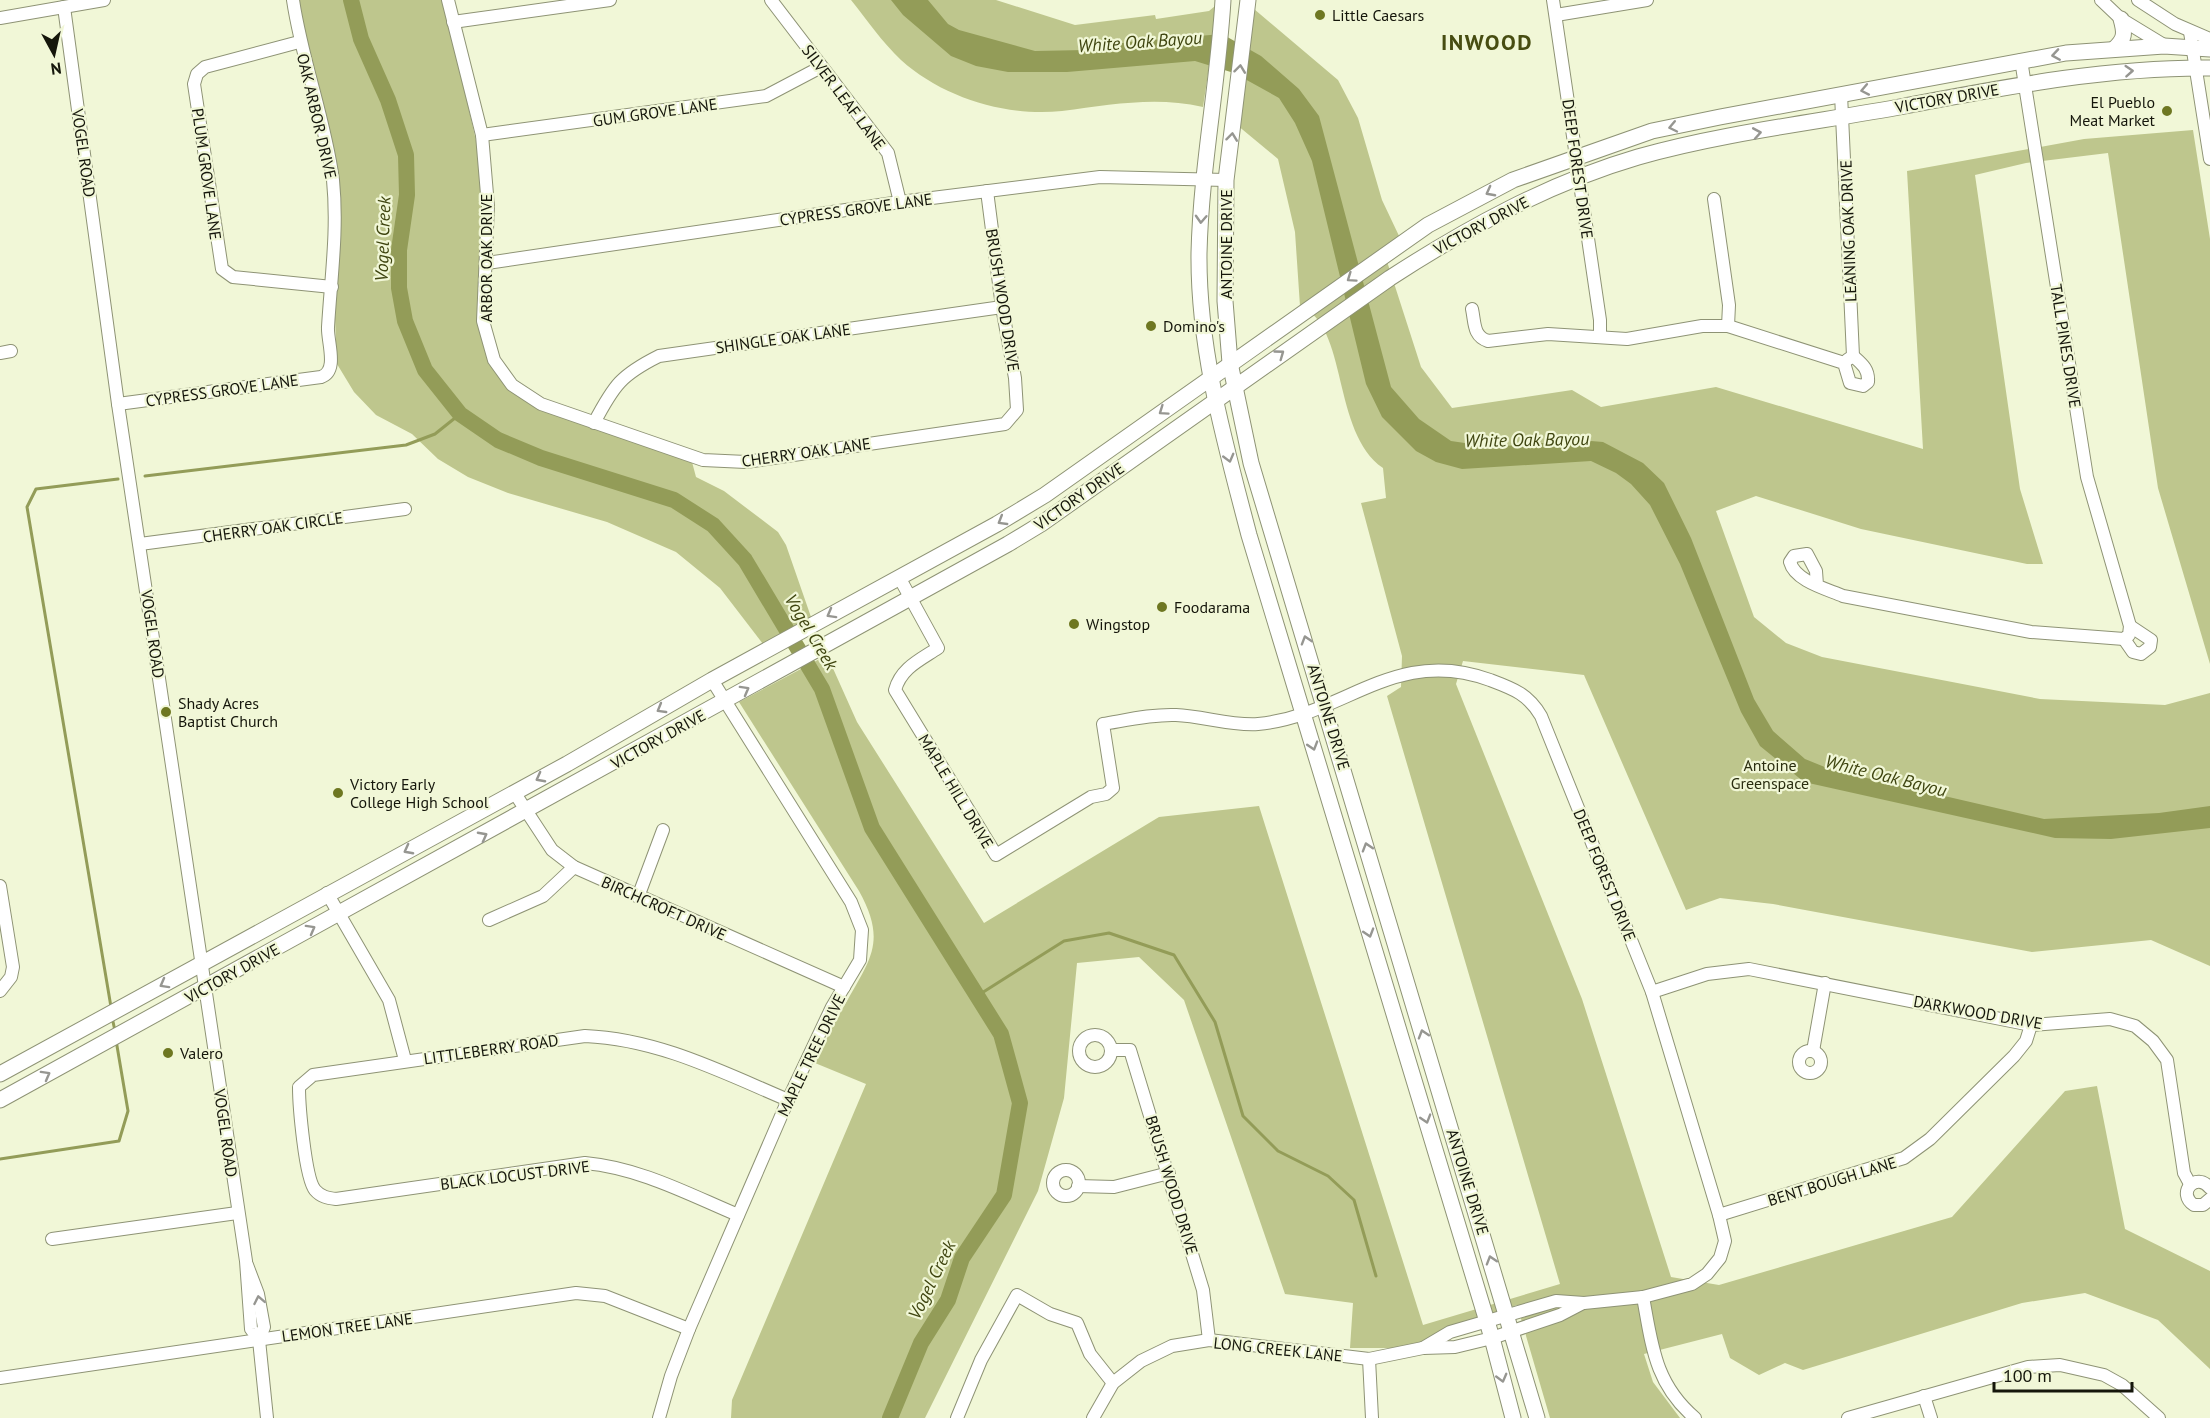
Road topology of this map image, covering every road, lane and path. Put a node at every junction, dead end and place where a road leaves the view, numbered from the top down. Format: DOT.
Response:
graph roads {
  1 [pos="104,0"];
  2 [pos="293,0"];
  3 [pos="448,0"];
  4 [pos="610,0"];
  5 [pos="771,0"];
  6 [pos="1223,0"];
  7 [pos="1248,0"];
  8 [pos="1553,0"];
  9 [pos="1647,0"];
  10 [pos="2101,0"];
  11 [pos="2138,0"];
  12 [pos="64,7"];
  13 [pos="1556,15"];
  14 [pos="0,18"];
  15 [pos="2121,20"];
  16 [pos="453,22"];
  17 [pos="2210,39"];
  18 [pos="299,42"];
  19 [pos="2164,46"];
  20 [pos="2115,48"];
  21 [pos="2210,48"];
  22 [pos="2199,56"];
  23 [pos="2021,60"];
  24 [pos="820,67"];
  25 [pos="2026,84"];
  26 [pos="1841,94"];
  27 [pos="1844,117"];
  28 [pos="482,135"];
  29 [pos="1576,158"];
  30 [pos="2210,159"];
  31 [pos="1579,178"];
  32 [pos="1203,180"];
  33 [pos="1226,180"];
  34 [pos="987,191"];
  35 [pos="1714,199"];
  36 [pos="900,202"];
  37 [pos="1428,225"];
  38 [pos="1443,243"];
  39 [pos="487,263"];
  40 [pos="332,287"];
  41 [pos="1002,307"];
  42 [pos="1473,309"];
  43 [pos="1728,326"];
  44 [pos="1600,337"];
  45 [pos="1230,363"];
  46 [pos="327,375"];
  47 [pos="1211,377"];
  48 [pos="1235,387"];
  49 [pos="1214,402"];
  50 [pos="118,404"];
  51 [pos="1017,410"];
  52 [pos="594,423"];
  53 [pos="1088,464"];
  54 [pos="1102,480"];
  55 [pos="405,509"];
  56 [pos="140,544"];
  57 [pos="899,577"];
  58 [pos="1287,578"];
  59 [pos="1817,585"];
  60 [pos="1266,588"];
  61 [pos="910,597"];
  62 [pos="2130,626"];
  63 [pos="2124,639"];
  64 [pos="712,680"];
  65 [pos="725,701"];
  66 [pos="1325,704"];
  67 [pos="1303,713"];
  68 [pos="514,792"];
  69 [pos="527,811"];
  70 [pos="663,831"];
  71 [pos="574,867"];
  72 [pos="1378,883"];
  73 [pos="0,886"];
  74 [pos="1355,890"];
  75 [pos="327,893"];
  76 [pos="638,897"];
  77 [pos="339,914"];
  78 [pos="489,920"];
  79 [pos="201,964"];
  80 [pos="1825,983"];
  81 [pos="844,987"];
  82 [pos="205,988"];
  83 [pos="0,991"];
  84 [pos="1652,992"];
  85 [pos="2031,1025"];
  86 [pos="1111,1050"];
  87 [pos="1813,1051"];
  88 [pos="1431,1059"];
  89 [pos="405,1060"];
  90 [pos="1410,1066"];
  91 [pos="0,1074"];
  92 [pos="0,1100"];
  93 [pos="788,1100"];
  94 [pos="1169,1173"];
  95 [pos="2190,1184"];
  96 [pos="1078,1186"];
  97 [pos="2210,1188"];
  98 [pos="1470,1191"];
  99 [pos="320,1194"];
  100 [pos="1450,1197"];
  101 [pos="2210,1199"];
  102 [pos="237,1213"];
  103 [pos="738,1215"];
  104 [pos="1719,1215"];
  105 [pos="52,1239"];
  106 [pos="1701,1279"];
  107 [pos="1643,1297"];
  108 [pos="1510,1324"];
  109 [pos="689,1329"];
  110 [pos="1490,1330"];
  111 [pos="259,1340"];
  112 [pos="1209,1340"];
  113 [pos="1369,1359"];
  114 [pos="0,1378"];
  115 [pos="1113,1383"];
  116 [pos="1924,1396"];
  117 [pos="267,1418"];
  118 [pos="659,1418"];
  119 [pos="957,1418"];
  120 [pos="1093,1418"];
  121 [pos="1372,1418"];
  122 [pos="1513,1418"];
  123 [pos="1537,1418"];
  124 [pos="1695,1418"];
  125 [pos="1848,1418"];
  126 [pos="1930,1418"];
  127 [pos="2159,1418"];
  1 -- 12 [label="street"];
  2 -- 18 [label="street, OAK ARBOR DRIVE"];
  3 -- 16 [label="street, ARBOR OAK DRIVE"];
  4 -- 16 [label="street"];
  5 -- 24 [label="street, SILVER LEAF LANE"];
  6 -- 32 [label="main road, ANTOINE DRIVE"];
  33 -- 7 [label="main road, ANTOINE DRIVE, one-way"];
  8 -- 13 [label="street, DEEP FOREST DRIVE"];
  9 -- 13 [label="street"];
  10 -- 15 [label="street"];
  11 -- 22 [label="street"];
  12 -- 14 [label="street"];
  12 -- 50 [label="street, VOGEL ROAD"];
  13 -- 29 [label="street, DEEP FOREST DRIVE"];
  15 -- 19 [label="street"];
  15 -- 20 [label="main road"];
  16 -- 28 [label="street, ARBOR OAK DRIVE"];
  17 -- 22 [label="street"];
  18 -- 40 [label="street, OAK ARBOR DRIVE"];
  18 -- 40 [label="street, PLUM GROVE LANE"];
  19 -- 20 [label="main road, VICTORY DRIVE"];
  19 -- 22 [label="main road, VICTORY DRIVE"];
  20 -- 23 [label="main road, VICTORY DRIVE, one-way"];
  21 -- 22 [label="main road, VICTORY DRIVE"];
  25 -- 22 [label="main road, VICTORY DRIVE, one-way"];
  22 -- 30 [label="street"];
  23 -- 25 [label="street, TALL PINES DRIVE"];
  23 -- 26 [label="main road, VICTORY DRIVE, one-way"];
  24 -- 28 [label="street, GUM GROVE LANE"];
  24 -- 36 [label="street, SILVER LEAF LANE"];
  25 -- 27 [label="main road, VICTORY DRIVE"];
  25 -- 62 [label="street, TALL PINES DRIVE"];
  26 -- 27 [label="street, LEANING OAK DRIVE"];
  26 -- 29 [label="main road, VICTORY DRIVE, one-way"];
  31 -- 27 [label="main road, VICTORY DRIVE, one-way"];
  27 -- 43 [label="street, LEANING OAK DRIVE"];
  28 -- 39 [label="street, ARBOR OAK DRIVE"];
  29 -- 31 [label="street, DEEP FOREST DRIVE"];
  29 -- 37 [label="main road, VICTORY DRIVE, one-way"];
  31 -- 38 [label="main road, VICTORY DRIVE"];
  31 -- 44 [label="street, DEEP FOREST DRIVE"];
  32 -- 33 [label="street, CYPRESS GROVE LANE"];
  32 -- 34 [label="street, CYPRESS GROVE LANE"];
  32 -- 47 [label="main road, ANTOINE DRIVE, one-way"];
  33 -- 45 [label="main road, ANTOINE DRIVE"];
  34 -- 36 [label="street, CYPRESS GROVE LANE"];
  34 -- 41 [label="street, BRUSH WOOD DRIVE"];
  35 -- 43 [label="street"];
  36 -- 39 [label="street, CYPRESS GROVE LANE"];
  37 -- 38 [label="main road"];
  37 -- 45 [label="main road, VICTORY DRIVE, one-way"];
  48 -- 38 [label="main road, VICTORY DRIVE, one-way"];
  39 -- 52 [label="street, ARBOR OAK DRIVE"];
  40 -- 46 [label="street, OAK ARBOR DRIVE"];
  41 -- 51 [label="street, BRUSH WOOD DRIVE"];
  41 -- 52 [label="street, SHINGLE OAK LANE"];
  42 -- 44 [label="street"];
  43 -- 44 [label="street"];
  45 -- 47 [label="main road, VICTORY DRIVE"];
  45 -- 48 [label="main road, ANTOINE DRIVE"];
  46 -- 50 [label="street, CYPRESS GROVE LANE"];
  47 -- 49 [label="main road, ANTOINE DRIVE"];
  47 -- 53 [label="main road, VICTORY DRIVE, one-way"];
  48 -- 49 [label="main road, VICTORY DRIVE"];
  48 -- 58 [label="main road, ANTOINE DRIVE"];
  49 -- 54 [label="main road, VICTORY DRIVE"];
  49 -- 60 [label="main road, ANTOINE DRIVE, one-way"];
  50 -- 56 [label="street, VOGEL ROAD"];
  51 -- 52 [label="street, CHERRY OAK LANE"];
  53 -- 54 [label="main road"];
  53 -- 57 [label="main road, VICTORY DRIVE, one-way"];
  54 -- 61 [label="main road, VICTORY DRIVE"];
  55 -- 56 [label="street, CHERRY OAK CIRCLE"];
  56 -- 79 [label="street, VOGEL ROAD"];
  57 -- 61 [label="street, MAPLE HILL DRIVE"];
  57 -- 64 [label="main road, VICTORY DRIVE, one-way"];
  58 -- 60 [label="main road"];
  66 -- 58 [label="main road, ANTOINE DRIVE, one-way"];
  59 -- 63 [label="street"];
  60 -- 67 [label="main road, ANTOINE DRIVE"];
  65 -- 61 [label="main road, VICTORY DRIVE, one-way"];
  61 -- 67 [label="street, MAPLE HILL DRIVE"];
  62 -- 63 [label="street"];
  62 -- 63 [label="street"];
  64 -- 65 [label="street, MAPLE TREE DRIVE"];
  64 -- 68 [label="main road, VICTORY DRIVE, one-way"];
  65 -- 69 [label="main road, VICTORY DRIVE"];
  65 -- 81 [label="street, MAPLE TREE DRIVE"];
  66 -- 67 [label="street, DEEP FOREST DRIVE"];
  72 -- 66 [label="main road, ANTOINE DRIVE, one-way"];
  66 -- 84 [label="street, DEEP FOREST DRIVE"];
  67 -- 74 [label="main road, ANTOINE DRIVE, one-way"];
  68 -- 69 [label="street, BIRCHCROFT DRIVE"];
  68 -- 75 [label="main road, VICTORY DRIVE, one-way"];
  69 -- 71 [label="street, BIRCHCROFT DRIVE"];
  77 -- 69 [label="main road, VICTORY DRIVE, one-way"];
  70 -- 76 [label="street"];
  71 -- 76 [label="street, BIRCHCROFT DRIVE"];
  71 -- 78 [label="street"];
  72 -- 74 [label="main road"];
  88 -- 72 [label="main road, ANTOINE DRIVE, one-way"];
  73 -- 83 [label="street"];
  74 -- 90 [label="main road, ANTOINE DRIVE, one-way"];
  75 -- 77 [label="street"];
  75 -- 79 [label="main road, VICTORY DRIVE"];
  76 -- 81 [label="street, BIRCHCROFT DRIVE"];
  82 -- 77 [label="main road, VICTORY DRIVE, one-way"];
  77 -- 89 [label="street"];
  79 -- 82 [label="street, VOGEL ROAD"];
  79 -- 91 [label="main road, VICTORY DRIVE, one-way"];
  80 -- 84 [label="street, DARKWOOD DRIVE"];
  80 -- 85 [label="street, DARKWOOD DRIVE"];
  80 -- 87 [label="street"];
  81 -- 93 [label="street, MAPLE TREE DRIVE"];
  92 -- 82 [label="main road, VICTORY DRIVE, one-way"];
  82 -- 102 [label="street, VOGEL ROAD"];
  84 -- 104 [label="street, DEEP FOREST DRIVE"];
  85 -- 95 [label="street, DARKWOOD DRIVE"];
  85 -- 104 [label="street, BENT BOUGH LANE"];
  86 -- 94 [label="street, BRUSH WOOD DRIVE"];
  88 -- 90 [label="main road"];
  88 -- 98 [label="main road, ANTOINE DRIVE"];
  89 -- 93 [label="street, LITTLEBERRY ROAD"];
  89 -- 99 [label="street, LITTLEBERRY ROAD"];
  90 -- 100 [label="main road, ANTOINE DRIVE, one-way"];
  93 -- 103 [label="street, MAPLE TREE DRIVE"];
  94 -- 96 [label="street"];
  94 -- 112 [label="street, BRUSH WOOD DRIVE"];
  95 -- 97 [label="street"];
  95 -- 101 [label="street, DARKWOOD DRIVE"];
  98 -- 100 [label="main road"];
  108 -- 98 [label="main road, ANTOINE DRIVE, one-way"];
  99 -- 103 [label="street, BLACK LOCUST DRIVE"];
  100 -- 110 [label="main road, ANTOINE DRIVE"];
  102 -- 105 [label="street"];
  102 -- 111 [label="street, VOGEL ROAD"];
  103 -- 109 [label="street, MAPLE TREE DRIVE"];
  104 -- 106 [label="street, DEEP FOREST DRIVE"];
  106 -- 107 [label="street, LONG CREEK LANE"];
  107 -- 108 [label="street, LONG CREEK LANE"];
  107 -- 124 [label="street"];
  108 -- 110 [label="street, LONG CREEK LANE"];
  108 -- 123 [label="main road, ANTOINE DRIVE"];
  109 -- 111 [label="street, LEMON TREE LANE"];
  109 -- 118 [label="street, MAPLE TREE DRIVE"];
  110 -- 113 [label="street, LONG CREEK LANE"];
  110 -- 122 [label="main road, ANTOINE DRIVE, one-way"];
  111 -- 114 [label="street, LEMON TREE LANE"];
  111 -- 117 [label="street, VOGEL ROAD"];
  112 -- 113 [label="street, LONG CREEK LANE"];
  112 -- 115 [label="street, LONG CREEK LANE"];
  113 -- 121 [label="street"];
  115 -- 119 [label="street"];
  115 -- 120 [label="street, LONG CREEK LANE"];
  116 -- 125 [label="street"];
  116 -- 126 [label="street"];
  116 -- 127 [label="street"];
}
